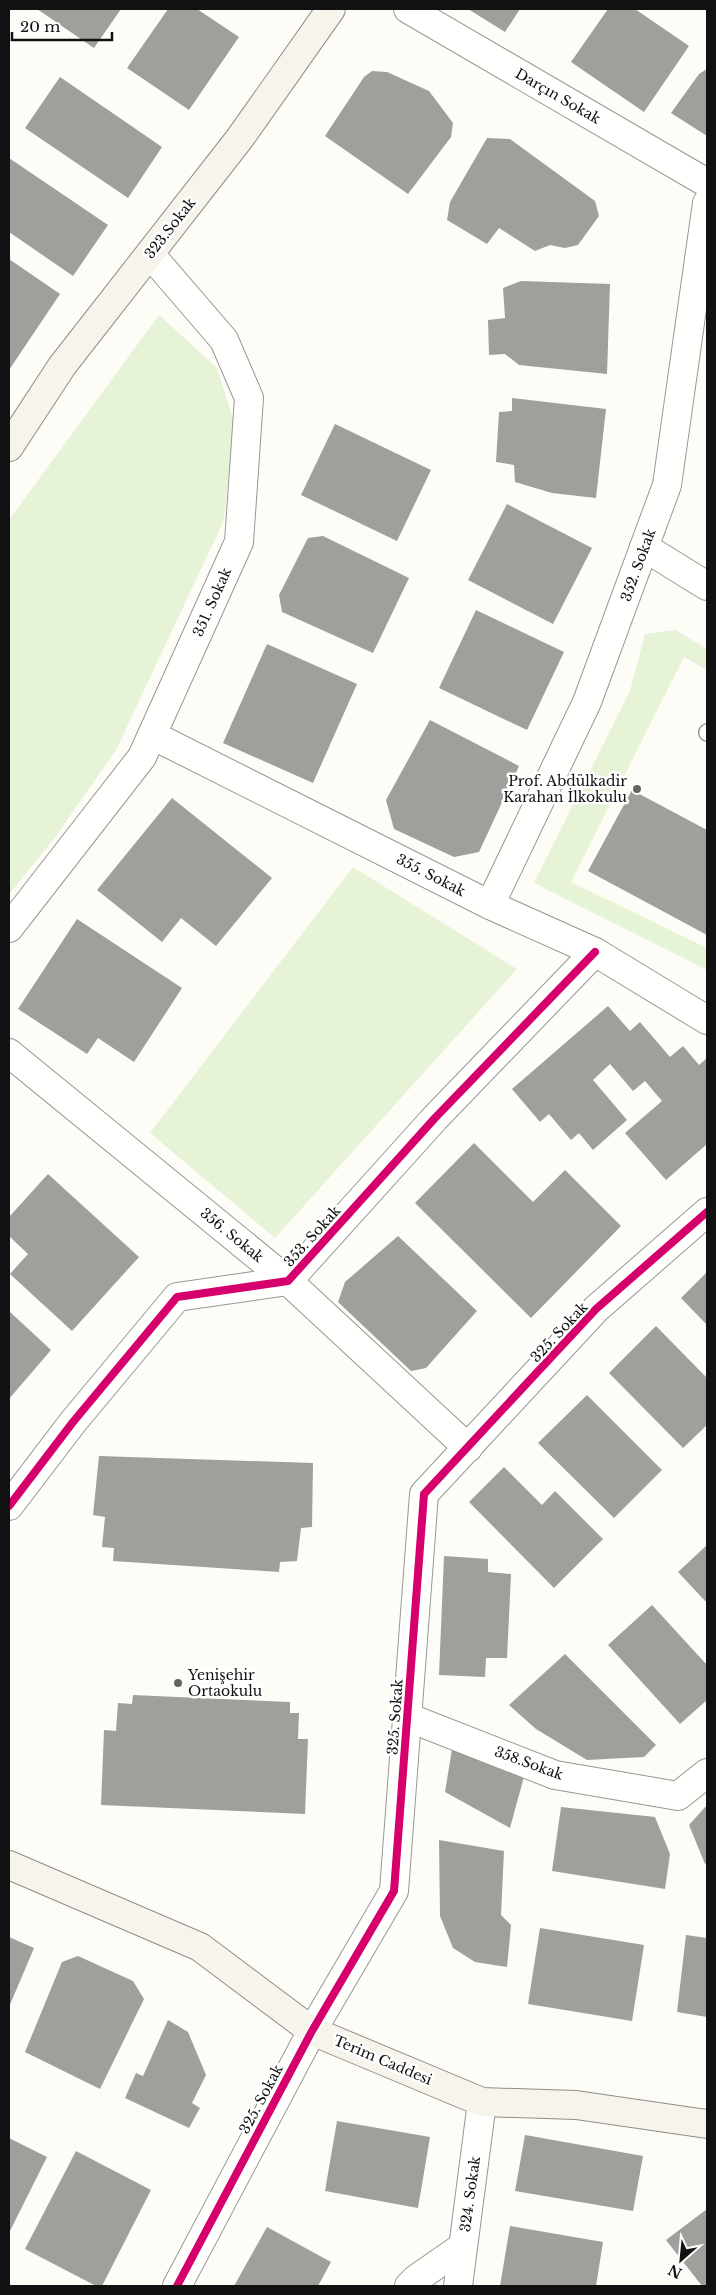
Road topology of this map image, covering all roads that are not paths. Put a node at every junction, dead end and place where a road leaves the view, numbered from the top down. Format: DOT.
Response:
graph roads {
  1 [pos="331,9"];
  2 [pos="408,9"];
  3 [pos="707,183"];
  4 [pos="707,203"];
  5 [pos="150,254"];
  6 [pos="9,447"];
  7 [pos="644,547"];
  8 [pos="707,586"];
  9 [pos="152,735"];
  10 [pos="490,905"];
  11 [pos="9,928"];
  12 [pos="595,952"];
  13 [pos="707,1020"];
  14 [pos="9,1053"];
  15 [pos="707,1212"];
  16 [pos="288,1281"];
  17 [pos="468,1448"];
  18 [pos="9,1506"];
  19 [pos="407,1716"];
  20 [pos="707,1773"];
  21 [pos="9,1866"];
  22 [pos="312,2031"];
  23 [pos="482,2102"];
  24 [pos="707,2124"];
  25 [pos="462,2247"];
  26 [pos="177,2286"];
  27 [pos="410,2286"];
  28 [pos="458,2286"];
  1 -- 5 [label="street, 323.Sokak"];
  2 -- 3 [label="street, Darçın Sokak"];
  4 -- 7 [label="street, 352. Sokak"];
  5 -- 6 [label="street, 323.Sokak"];
  5 -- 9 [label="street, 351. Sokak"];
  7 -- 8 [label="street"];
  7 -- 10 [label="street, 352. Sokak"];
  9 -- 10 [label="street, 355. Sokak"];
  9 -- 11 [label="street, 351. Sokak"];
  10 -- 12 [label="street, 355. Sokak"];
  12 -- 13 [label="street, 355. Sokak"];
  12 -- 16 [label="street, 353. Sokak"];
  14 -- 16 [label="street, 356. Sokak"];
  15 -- 17 [label="street, 325. Sokak"];
  16 -- 17 [label="street, 356. Sokak"];
  16 -- 18 [label="street, 353. Sokak"];
  17 -- 19 [label="street, 325. Sokak"];
  19 -- 20 [label="street, 358.Sokak"];
  19 -- 22 [label="street, 325. Sokak"];
  21 -- 22 [label="street, Terim Caddesi"];
  22 -- 23 [label="street, Terim Caddesi"];
  22 -- 26 [label="street, 325. Sokak"];
  23 -- 24 [label="street, Terim Caddesi"];
  23 -- 25 [label="street, 324. Sokak"];
  25 -- 27 [label="street"];
  25 -- 28 [label="street, 324. Sokak"];
}
